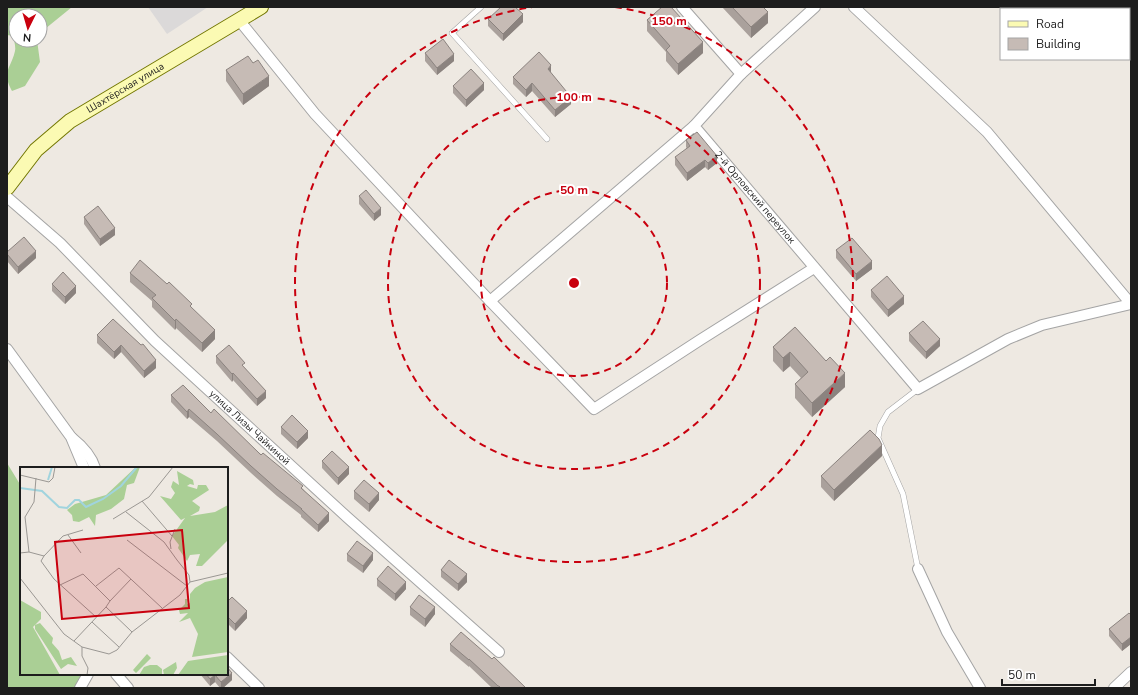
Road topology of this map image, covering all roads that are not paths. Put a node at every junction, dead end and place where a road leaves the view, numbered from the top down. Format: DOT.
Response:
graph roads {
  1 [pos="261,7"];
  2 [pos="482,7"];
  3 [pos="682,7"];
  4 [pos="815,7"];
  5 [pos="854,7"];
  6 [pos="239,20"];
  7 [pos="741,74"];
  8 [pos="694,126"];
  9 [pos="547,139"];
  10 [pos="7,188"];
  11 [pos="7,197"];
  12 [pos="814,268"];
  13 [pos="490,301"];
  14 [pos="1131,304"];
  15 [pos="7,349"];
  16 [pos="918,389"];
  17 [pos="71,436"];
  18 [pos="84,467"];
  19 [pos="96,467"];
  20 [pos="918,569"];
  21 [pos="499,652"];
  22 [pos="228,658"];
  23 [pos="1131,672"];
  24 [pos="87,675"];
  25 [pos="117,675"];
  26 [pos="80,688"];
  27 [pos="128,688"];
  28 [pos="259,688"];
  29 [pos="980,688"];
  30 [pos="1114,688"];
  1 -- 6 [label="street, Шахтёрская улица"];
  2 -- 9 [label="lane"];
  3 -- 7 [label="street"];
  4 -- 7 [label="street"];
  5 -- 14 [label="street"];
  6 -- 10 [label="street, Шахтёрская улица"];
  6 -- 13 [label="street"];
  7 -- 8 [label="street"];
  8 -- 12 [label="street, 2-й Орловский переулок"];
  8 -- 13 [label="street"];
  11 -- 21 [label="street, улица Лизы Чайкиной"];
  12 -- 13 [label="street"];
  12 -- 16 [label="street, 2-й Орловский переулок"];
  14 -- 16 [label="street"];
  15 -- 17 [label="street"];
  16 -- 20 [label="lane"];
  17 -- 18 [label="street"];
  17 -- 19 [label="street"];
  20 -- 29 [label="street"];
  22 -- 28 [label="street"];
  23 -- 30 [label="street"];
  24 -- 26 [label="street"];
  25 -- 27 [label="street"];
}
